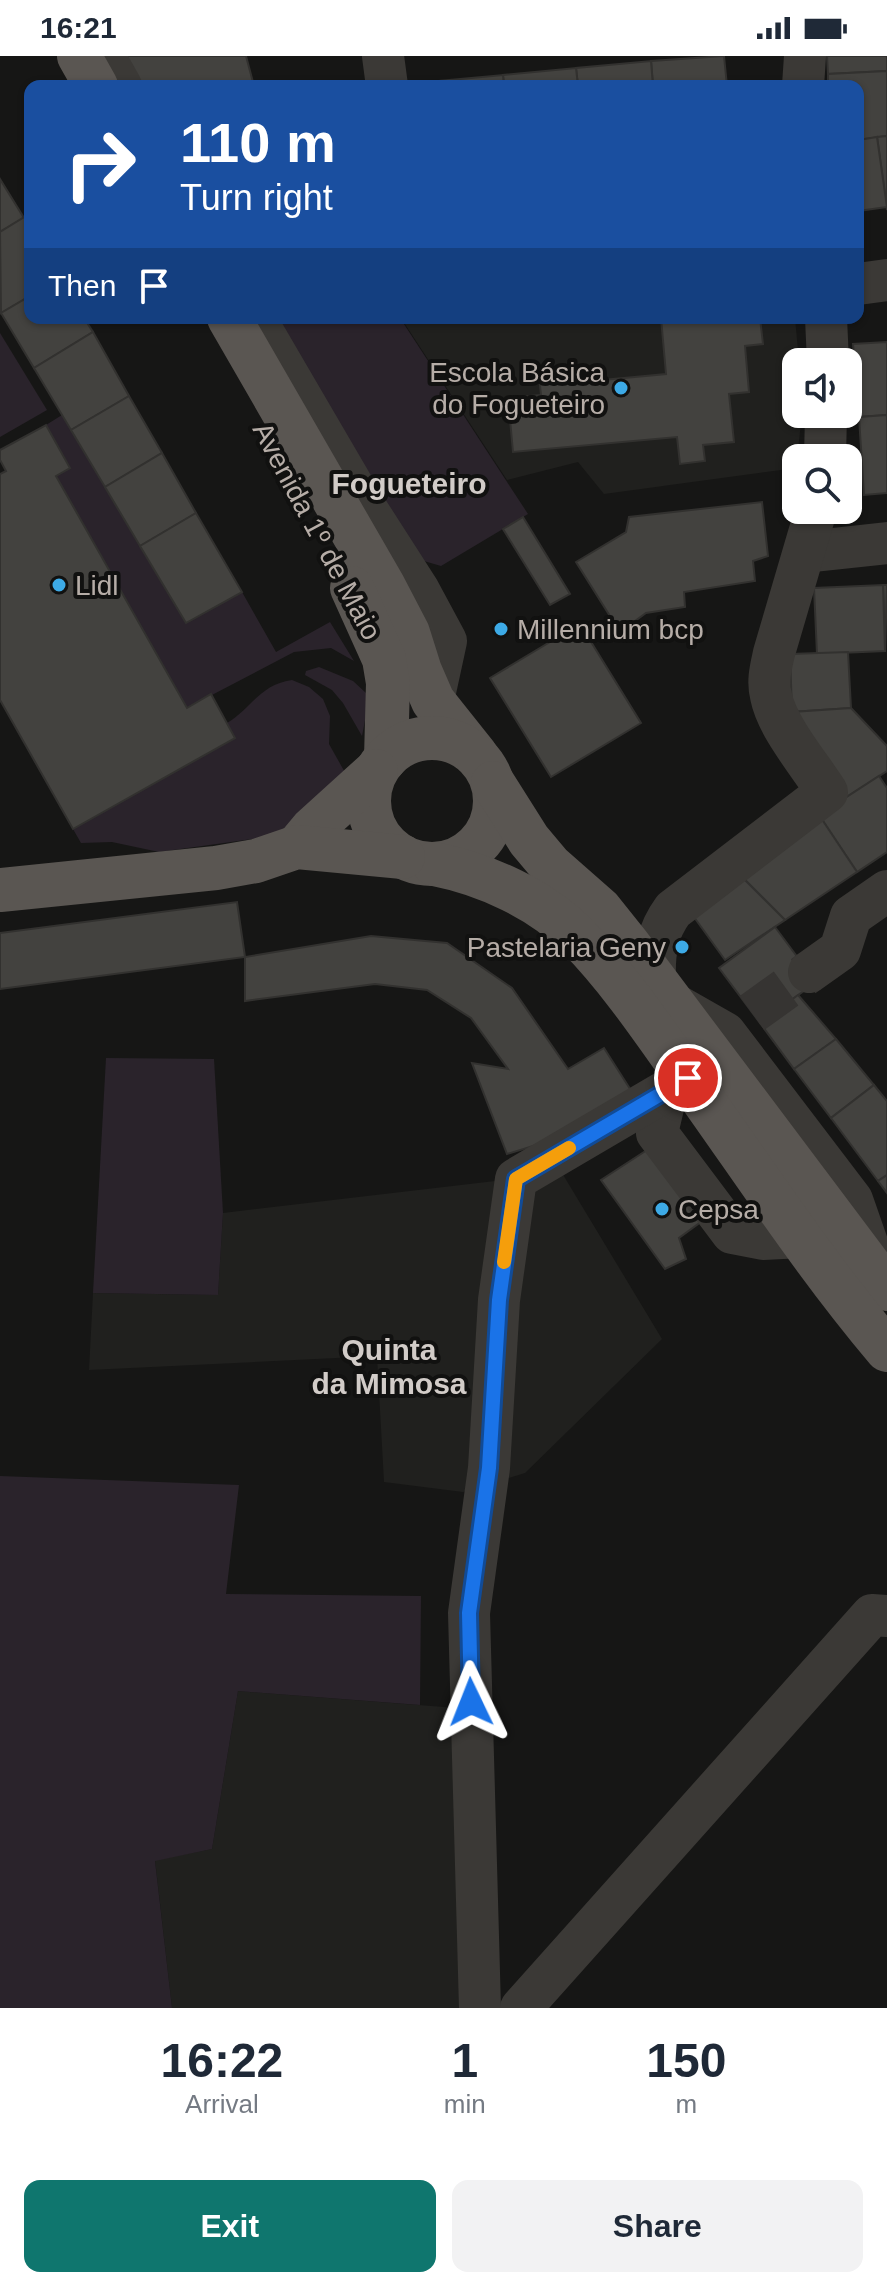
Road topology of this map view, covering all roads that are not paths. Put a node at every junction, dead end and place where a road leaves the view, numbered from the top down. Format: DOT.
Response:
graph roads {
  1 [pos="49,56"];
  2 [pos="79,56"];
  3 [pos="104,56"];
  4 [pos="383,56"];
  5 [pos="805,56"];
  6 [pos="63,80"];
  7 [pos="93,80"];
  8 [pos="118,80"];
  9 [pos="386,80"];
  10 [pos="803,80"];
  11 [pos="887,280"];
  12 [pos="864,283"];
  13 [pos="201,324"];
  14 [pos="232,324"];
  15 [pos="253,324"];
  16 [pos="826,324"];
  17 [pos="827,348"];
  18 [pos="812,524"];
  19 [pos="887,543"];
  20 [pos="805,552"];
  21 [pos="433,701"];
  22 [pos="381,764"];
  23 [pos="485,769"];
  24 [pos="297,847"];
  25 [pos="419,860"];
  26 [pos="0,890"];
  27 [pos="887,891"];
  28 [pos="600,909"];
  29 [pos="673,910"];
  30 [pos="809,972"];
  31 [pos="664,991"];
  32 [pos="677,1084"];
  33 [pos="802,1237"];
  34 [pos="884,1286"];
  35 [pos="887,1350"];
  36 [pos="887,1616"];
  37 [pos="480,2008"];
  38 [pos="521,2008"];
  1 -- 6 [label="main road"];
  2 -- 7 [label="main road"];
  3 -- 8 [label="street"];
  4 -- 9 [label="street"];
  5 -- 10 [label="street"];
  11 -- 12 [label="street"];
  13 -- 22 [label="main road, Avenida 1º de Maio"];
  14 -- 21 [label="main road, Avenida 1º de Maio"];
  15 -- 21 [label="street, Avenida 1º de Maio"];
  16 -- 17 [label="street"];
  18 -- 20 [label="street"];
  19 -- 20 [label="street"];
  20 -- 29 [label="street"];
  21 -- 23 [label="main road, Avenida 1º de Maio"];
  22 -- 23 [label="main road"];
  22 -- 24 [label="main road"];
  22 -- 25 [label="main road"];
  23 -- 25 [label="main road"];
  23 -- 28 [label="main road, Avenida 1º de Maio"];
  24 -- 25 [label="main road"];
  24 -- 26 [label="main road"];
  25 -- 32 [label="main road"];
  27 -- 30 [label="street"];
  28 -- 29 [label="street"];
  28 -- 31 [label="main road, Avenida 1º de Maio"];
  29 -- 31 [label="street"];
  31 -- 34 [label="main road, Avenida 1º de Maio"];
  31 -- 34 [label="street, Avenida 1º de Maio"];
  32 -- 33 [label="main road"];
  32 -- 33 [label="street"];
  32 -- 37 [label="street"];
  33 -- 35 [label="main road"];
  36 -- 38 [label="street"];
}
